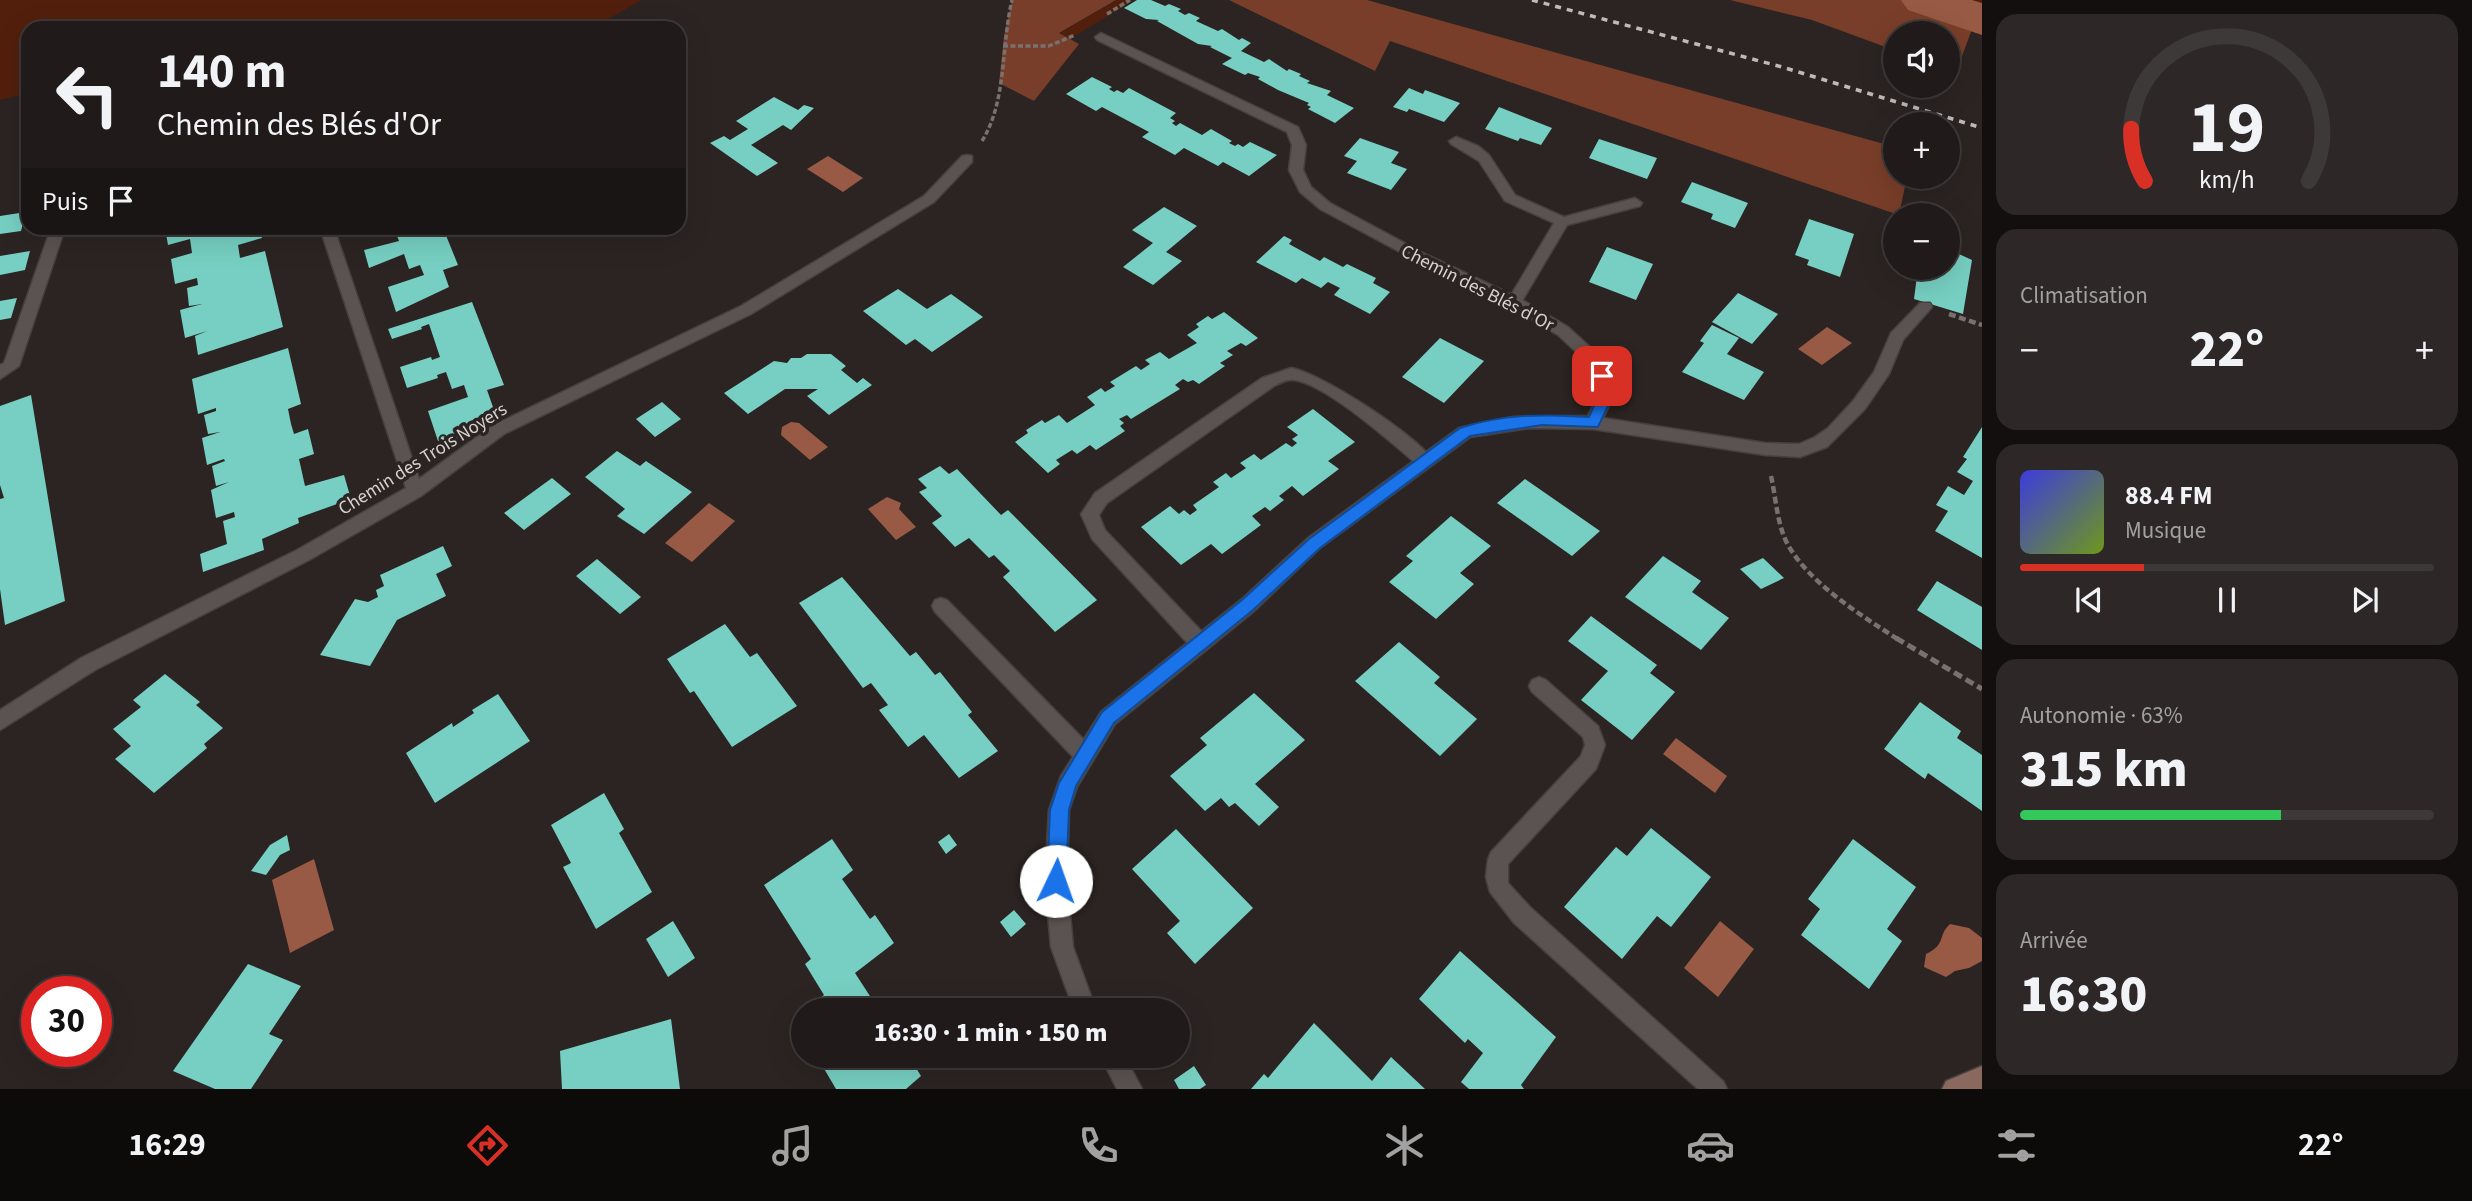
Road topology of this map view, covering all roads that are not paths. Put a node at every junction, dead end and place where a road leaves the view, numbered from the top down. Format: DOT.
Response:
graph roads {
  1 [pos="1101,37"];
  2 [pos="1456,141"];
  3 [pos="967,159"];
  4 [pos="1635,203"];
  5 [pos="1562,222"];
  6 [pos="56,235"];
  7 [pos="329,235"];
  8 [pos="1514,302"];
  9 [pos="1925,307"];
  10 [pos="0,373"];
  11 [pos="1593,423"];
  12 [pos="1425,461"];
  13 [pos="415,491"];
  14 [pos="941,606"];
  15 [pos="1199,642"];
  16 [pos="1539,686"];
  17 [pos="0,722"];
  18 [pos="1085,755"];
  19 [pos="1081,998"];
  20 [pos="1118,1068"];
  21 [pos="1982,1078"];
  22 [pos="1130,1089"];
  23 [pos="1715,1089"];
  24 [pos="1954,1089"];
  1 -- 8 [label="street, Chemin des Blés d'Or"];
  2 -- 5 [label="street"];
  3 -- 13 [label="street, Chemin des Trois Noyers"];
  4 -- 5 [label="street"];
  5 -- 8 [label="street"];
  6 -- 10 [label="street"];
  7 -- 13 [label="street"];
  8 -- 11 [label="street, Chemin des Blés d'Or"];
  9 -- 11 [label="street"];
  11 -- 12 [label="street"];
  12 -- 15 [label="street"];
  12 -- 15 [label="street"];
  13 -- 17 [label="street, Chemin des Trois Noyers"];
  14 -- 18 [label="street"];
  15 -- 18 [label="street"];
  16 -- 23 [label="street"];
  18 -- 19 [label="street"];
  20 -- 22 [label="street"];
  21 -- 24 [label="street"];
}
